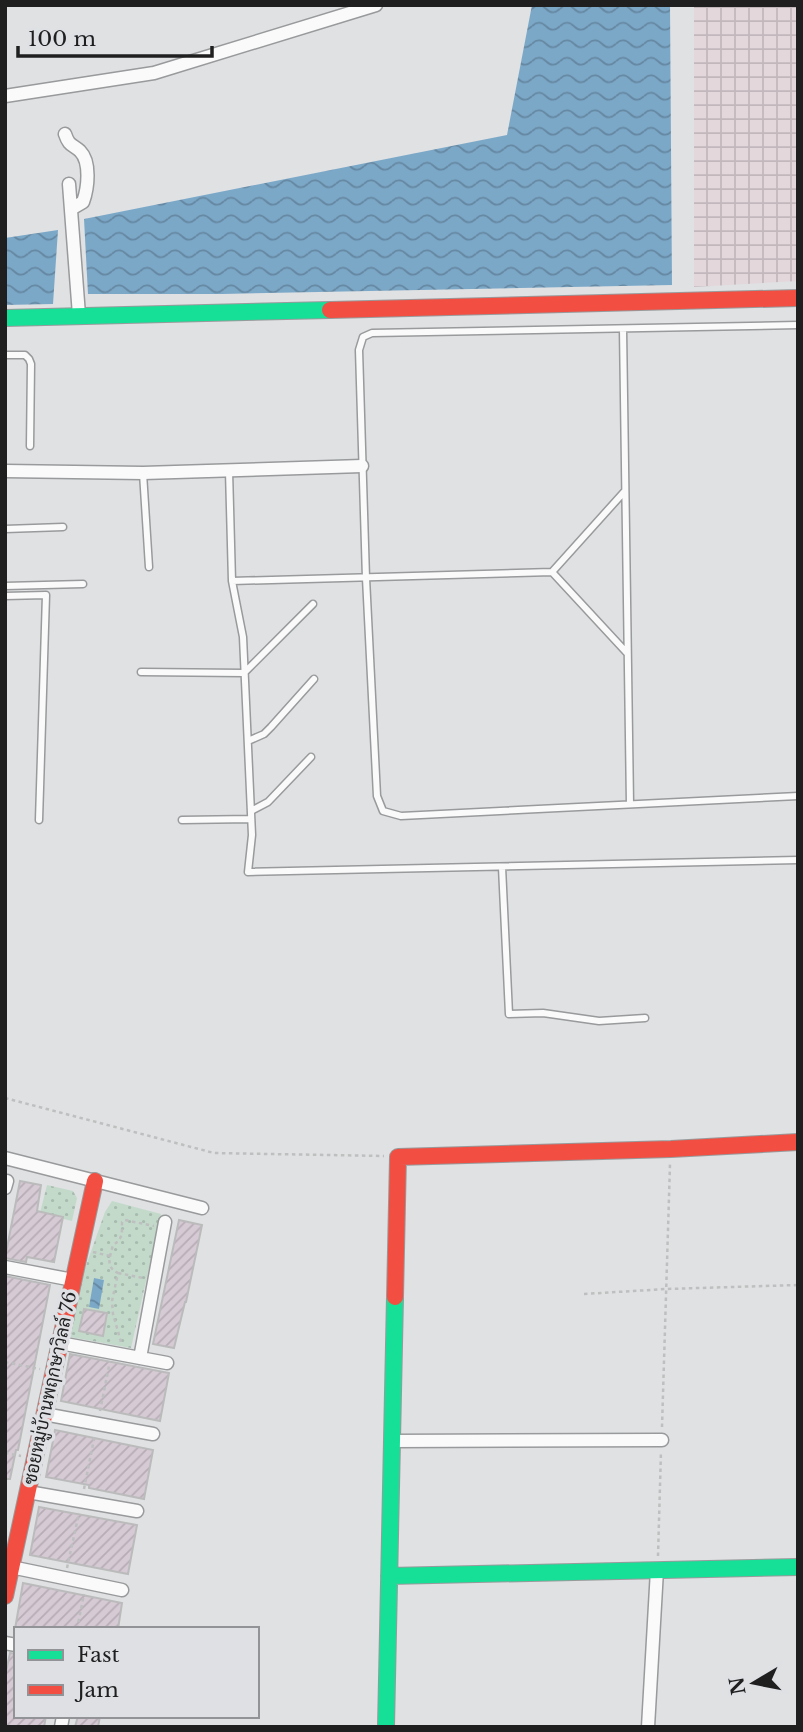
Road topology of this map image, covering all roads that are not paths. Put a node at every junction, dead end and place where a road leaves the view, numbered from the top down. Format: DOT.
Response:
graph roads {
  1 [pos="376,5"];
  2 [pos="5,96"];
  3 [pos="65,134"];
  4 [pos="69,184"];
  5 [pos="71,209"];
  6 [pos="798,298"];
  7 [pos="79,315"];
  8 [pos="5,318"];
  9 [pos="798,325"];
  10 [pos="623,329"];
  11 [pos="5,355"];
  12 [pos="30,446"];
  13 [pos="362,466"];
  14 [pos="5,471"];
  15 [pos="229,471"];
  16 [pos="143,473"];
  17 [pos="624,491"];
  18 [pos="64,527"];
  19 [pos="5,529"];
  20 [pos="149,568"];
  21 [pos="552,572"];
  22 [pos="366,578"];
  23 [pos="232,581"];
  24 [pos="83,584"];
  25 [pos="5,586"];
  26 [pos="5,596"];
  27 [pos="313,604"];
  28 [pos="627,653"];
  29 [pos="141,672"];
  30 [pos="244,673"];
  31 [pos="314,680"];
  32 [pos="248,741"];
  33 [pos="311,757"];
  34 [pos="798,796"];
  35 [pos="630,804"];
  36 [pos="251,815"];
  37 [pos="39,820"];
  38 [pos="182,820"];
  39 [pos="798,860"];
  40 [pos="502,867"];
  41 [pos="645,1018"];
  42 [pos="798,1142"];
  43 [pos="5,1158"];
  44 [pos="95,1181"];
  45 [pos="202,1208"];
  46 [pos="164,1225"];
  47 [pos="5,1267"];
  48 [pos="73,1280"];
  49 [pos="60,1343"];
  50 [pos="140,1358"];
  51 [pos="167,1363"];
  52 [pos="44,1414"];
  53 [pos="153,1434"];
  54 [pos="662,1440"];
  55 [pos="392,1441"];
  56 [pos="28,1492"];
  57 [pos="137,1511"];
  58 [pos="11,1567"];
  59 [pos="798,1567"];
  60 [pos="657,1570"];
  61 [pos="389,1576"];
  62 [pos="122,1590"];
  63 [pos="5,1595"];
  64 [pos="386,1727"];
  65 [pos="648,1727"];
  1 -- 2 [label="street"];
  3 -- 5 [label="street"];
  4 -- 5 [label="street"];
  5 -- 7 [label="street"];
  6 -- 7 [label="street"];
  7 -- 8 [label="street"];
  9 -- 10 [label="lane"];
  10 -- 13 [label="lane"];
  10 -- 17 [label="lane"];
  11 -- 12 [label="lane"];
  13 -- 15 [label="street"];
  13 -- 22 [label="lane"];
  14 -- 16 [label="street"];
  15 -- 16 [label="street"];
  15 -- 23 [label="lane"];
  16 -- 20 [label="lane"];
  17 -- 21 [label="lane"];
  17 -- 28 [label="lane"];
  18 -- 19 [label="lane"];
  21 -- 22 [label="lane"];
  21 -- 28 [label="lane"];
  22 -- 23 [label="lane"];
  22 -- 35 [label="lane"];
  23 -- 30 [label="lane"];
  24 -- 25 [label="lane"];
  26 -- 37 [label="lane"];
  27 -- 30 [label="lane"];
  28 -- 35 [label="lane"];
  29 -- 30 [label="lane"];
  30 -- 32 [label="lane"];
  31 -- 32 [label="lane"];
  32 -- 36 [label="lane"];
  33 -- 36 [label="lane"];
  34 -- 35 [label="lane"];
  36 -- 38 [label="lane"];
  36 -- 40 [label="lane"];
  39 -- 40 [label="lane"];
  40 -- 41 [label="lane"];
  42 -- 55 [label="street"];
  43 -- 44 [label="street"];
  44 -- 45 [label="street"];
  44 -- 48 [label="street, ซอยหมู่บ้านพฤกษาวิลล์ 76"];
  46 -- 50 [label="street"];
  47 -- 48 [label="street"];
  48 -- 49 [label="street, ซอยหมู่บ้านพฤกษาวิลล์ 76"];
  49 -- 50 [label="street"];
  49 -- 52 [label="street, ซอยหมู่บ้านพฤกษาวิลล์ 76"];
  50 -- 51 [label="street"];
  52 -- 53 [label="street"];
  52 -- 56 [label="street, ซอยหมู่บ้านพฤกษาวิลล์ 76"];
  54 -- 55 [label="street"];
  55 -- 61 [label="street"];
  56 -- 57 [label="street"];
  56 -- 58 [label="street, ซอยหมู่บ้านพฤกษาวิลล์ 76"];
  58 -- 62 [label="street"];
  58 -- 63 [label="street, ซอยหมู่บ้านพฤกษาวิลล์ 76"];
  59 -- 60 [label="street"];
  60 -- 61 [label="street"];
  60 -- 65 [label="street"];
  61 -- 64 [label="street"];
}
